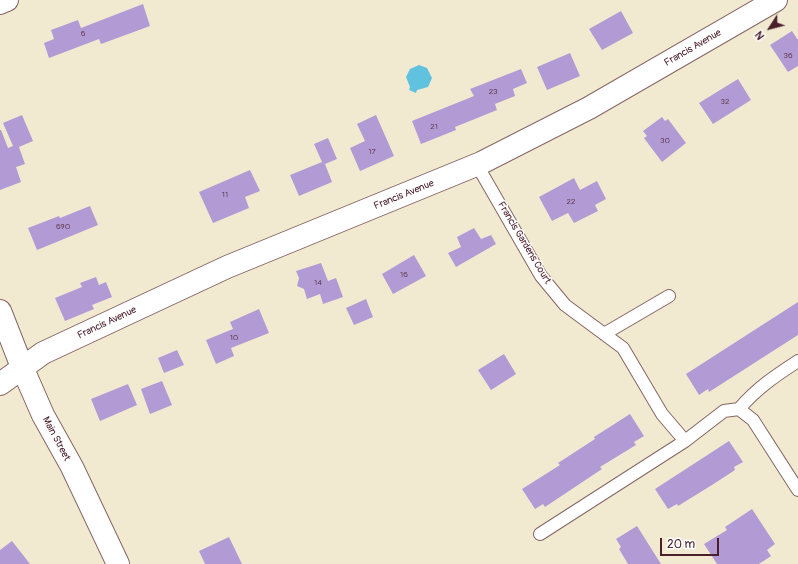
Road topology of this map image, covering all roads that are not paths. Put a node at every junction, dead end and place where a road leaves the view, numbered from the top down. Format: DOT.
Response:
graph roads {
  1 [pos="7,0"];
  2 [pos="776,0"];
  3 [pos="0,3"];
  4 [pos="477,165"];
  5 [pos="669,296"];
  6 [pos="0,311"];
  7 [pos="604,334"];
  8 [pos="798,361"];
  9 [pos="22,367"];
  10 [pos="0,384"];
  11 [pos="739,410"];
  12 [pos="685,441"];
  13 [pos="798,490"];
  14 [pos="540,534"];
  15 [pos="118,564"];
  1 -- 3 [label="street"];
  2 -- 4 [label="street, Francis Avenue"];
  4 -- 7 [label="lane, Francis Gardens Court"];
  4 -- 9 [label="street, Francis Avenue"];
  5 -- 7 [label="lane"];
  6 -- 9 [label="street, Main Street"];
  7 -- 12 [label="lane, Francis Gardens Court"];
  8 -- 11 [label="lane"];
  9 -- 10 [label="street, Francis Avenue"];
  9 -- 15 [label="street, Main Street"];
  11 -- 12 [label="lane"];
  11 -- 13 [label="lane"];
  12 -- 14 [label="lane"];
}
